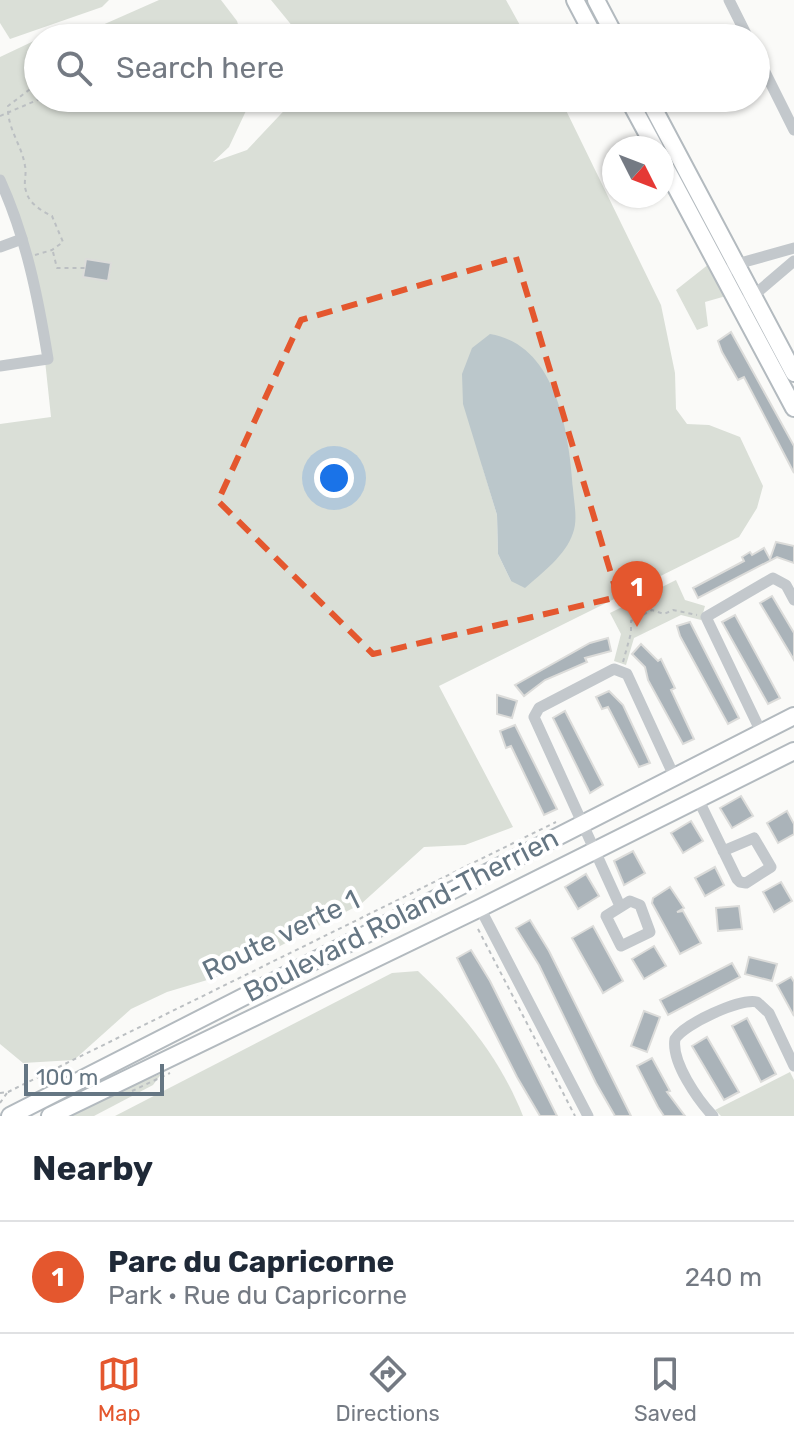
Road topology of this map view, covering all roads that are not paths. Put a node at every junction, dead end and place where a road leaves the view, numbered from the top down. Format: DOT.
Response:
graph roads {
  1 [pos="575,0"];
  2 [pos="596,0"];
  3 [pos="729,0"];
  4 [pos="588,24"];
  5 [pos="609,24"];
  6 [pos="741,24"];
  7 [pos="770,82"];
  8 [pos="636,112"];
  9 [pos="655,112"];
  10 [pos="794,130"];
  11 [pos="649,136"];
  12 [pos="0,180"];
  13 [pos="674,180"];
  14 [pos="22,239"];
  15 [pos="0,247"];
  16 [pos="794,248"];
  17 [pos="794,261"];
  18 [pos="730,269"];
  19 [pos="746,300"];
  20 [pos="0,366"];
  21 [pos="794,373"];
  22 [pos="794,408"];
  23 [pos="794,600"];
  24 [pos="794,716"];
  25 [pos="761,732"];
  26 [pos="794,751"];
  27 [pos="674,776"];
  28 [pos="698,799"];
  29 [pos="581,816"];
  30 [pos="593,851"];
  31 [pos="723,851"];
  32 [pos="620,906"];
  33 [pos="480,908"];
  34 [pos="794,1066"];
  35 [pos="10,1116"];
  36 [pos="50,1116"];
  37 [pos="588,1116"];
  38 [pos="713,1116"];
  1 -- 4 [label="main road"];
  2 -- 5 [label="main road"];
  3 -- 6 [label="street"];
  7 -- 10 [label="street"];
  8 -- 11 [label="main road"];
  9 -- 18 [label="main road"];
  12 -- 14 [label="street"];
  13 -- 18 [label="main road"];
  14 -- 15 [label="street"];
  14 -- 20 [label="street"];
  16 -- 18 [label="street"];
  17 -- 19 [label="street"];
  18 -- 19 [label="main road"];
  19 -- 21 [label="main road"];
  19 -- 22 [label="main road"];
  23 -- 25 [label="street"];
  24 -- 25 [label="main road, Boulevard Roland-Therrien"];
  25 -- 27 [label="main road, Boulevard Roland-Therrien"];
  26 -- 28 [label="main road, Boulevard Roland-Therrien"];
  27 -- 29 [label="main road, Boulevard Roland-Therrien"];
  27 -- 29 [label="street"];
  28 -- 30 [label="main road, Boulevard Roland-Therrien"];
  28 -- 31 [label="street"];
  29 -- 30 [label="street"];
  29 -- 35 [label="main road, Boulevard Roland-Therrien"];
  30 -- 32 [label="street"];
  30 -- 33 [label="main road, Boulevard Roland-Therrien"];
  31 -- 31 [label="street"];
  33 -- 36 [label="main road, Boulevard Roland-Therrien"];
  33 -- 37 [label="street"];
  34 -- 38 [label="street"];
}
